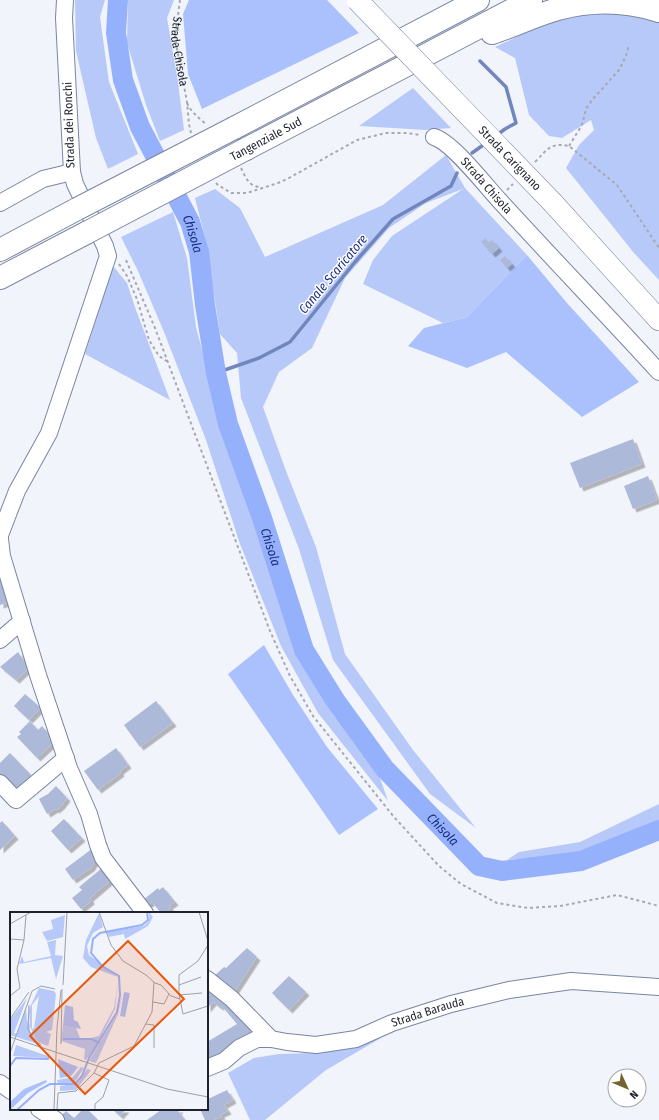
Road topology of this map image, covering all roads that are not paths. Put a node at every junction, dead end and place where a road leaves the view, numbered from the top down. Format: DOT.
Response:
graph roads {
  1 [pos="65,0"];
  2 [pos="357,0"];
  3 [pos="478,0"];
  4 [pos="532,0"];
  5 [pos="659,11"];
  6 [pos="431,52"];
  7 [pos="434,137"];
  8 [pos="72,172"];
  9 [pos="0,203"];
  10 [pos="0,250"];
  11 [pos="0,278"];
  12 [pos="659,320"];
  13 [pos="659,372"];
  14 [pos="0,535"];
  15 [pos="0,539"];
  16 [pos="1,557"];
  17 [pos="22,621"];
  18 [pos="0,640"];
  19 [pos="66,758"];
  20 [pos="0,783"];
  21 [pos="144,912"];
  22 [pos="208,980"];
  23 [pos="659,987"];
  24 [pos="270,1038"];
  25 [pos="208,1068"];
  26 [pos="0,1083"];
  27 [pos="10,1090"];
  1 -- 8 [label="street, Strada dei Ronchi"];
  2 -- 12 [label="main road, Strada Carignano, bridge"];
  3 -- 10 [label="highway, Tangenziale Sud, bridge"];
  4 -- 6 [label="highway, Tangenziale Sud"];
  5 -- 6 [label="highway"];
  6 -- 11 [label="highway, Tangenziale Sud, bridge"];
  7 -- 13 [label="street, Strada Chisola"];
  8 -- 9 [label="street, Strada dei Ronchi"];
  8 -- 14 [label="street"];
  15 -- 16 [label="street"];
  16 -- 17 [label="street"];
  17 -- 18 [label="street"];
  17 -- 19 [label="street"];
  19 -- 20 [label="street"];
  19 -- 21 [label="street"];
  22 -- 24 [label="street"];
  23 -- 24 [label="street, Strada Barauda"];
  24 -- 25 [label="street, Strada Barauda"];
  26 -- 27 [label="street"];
}
